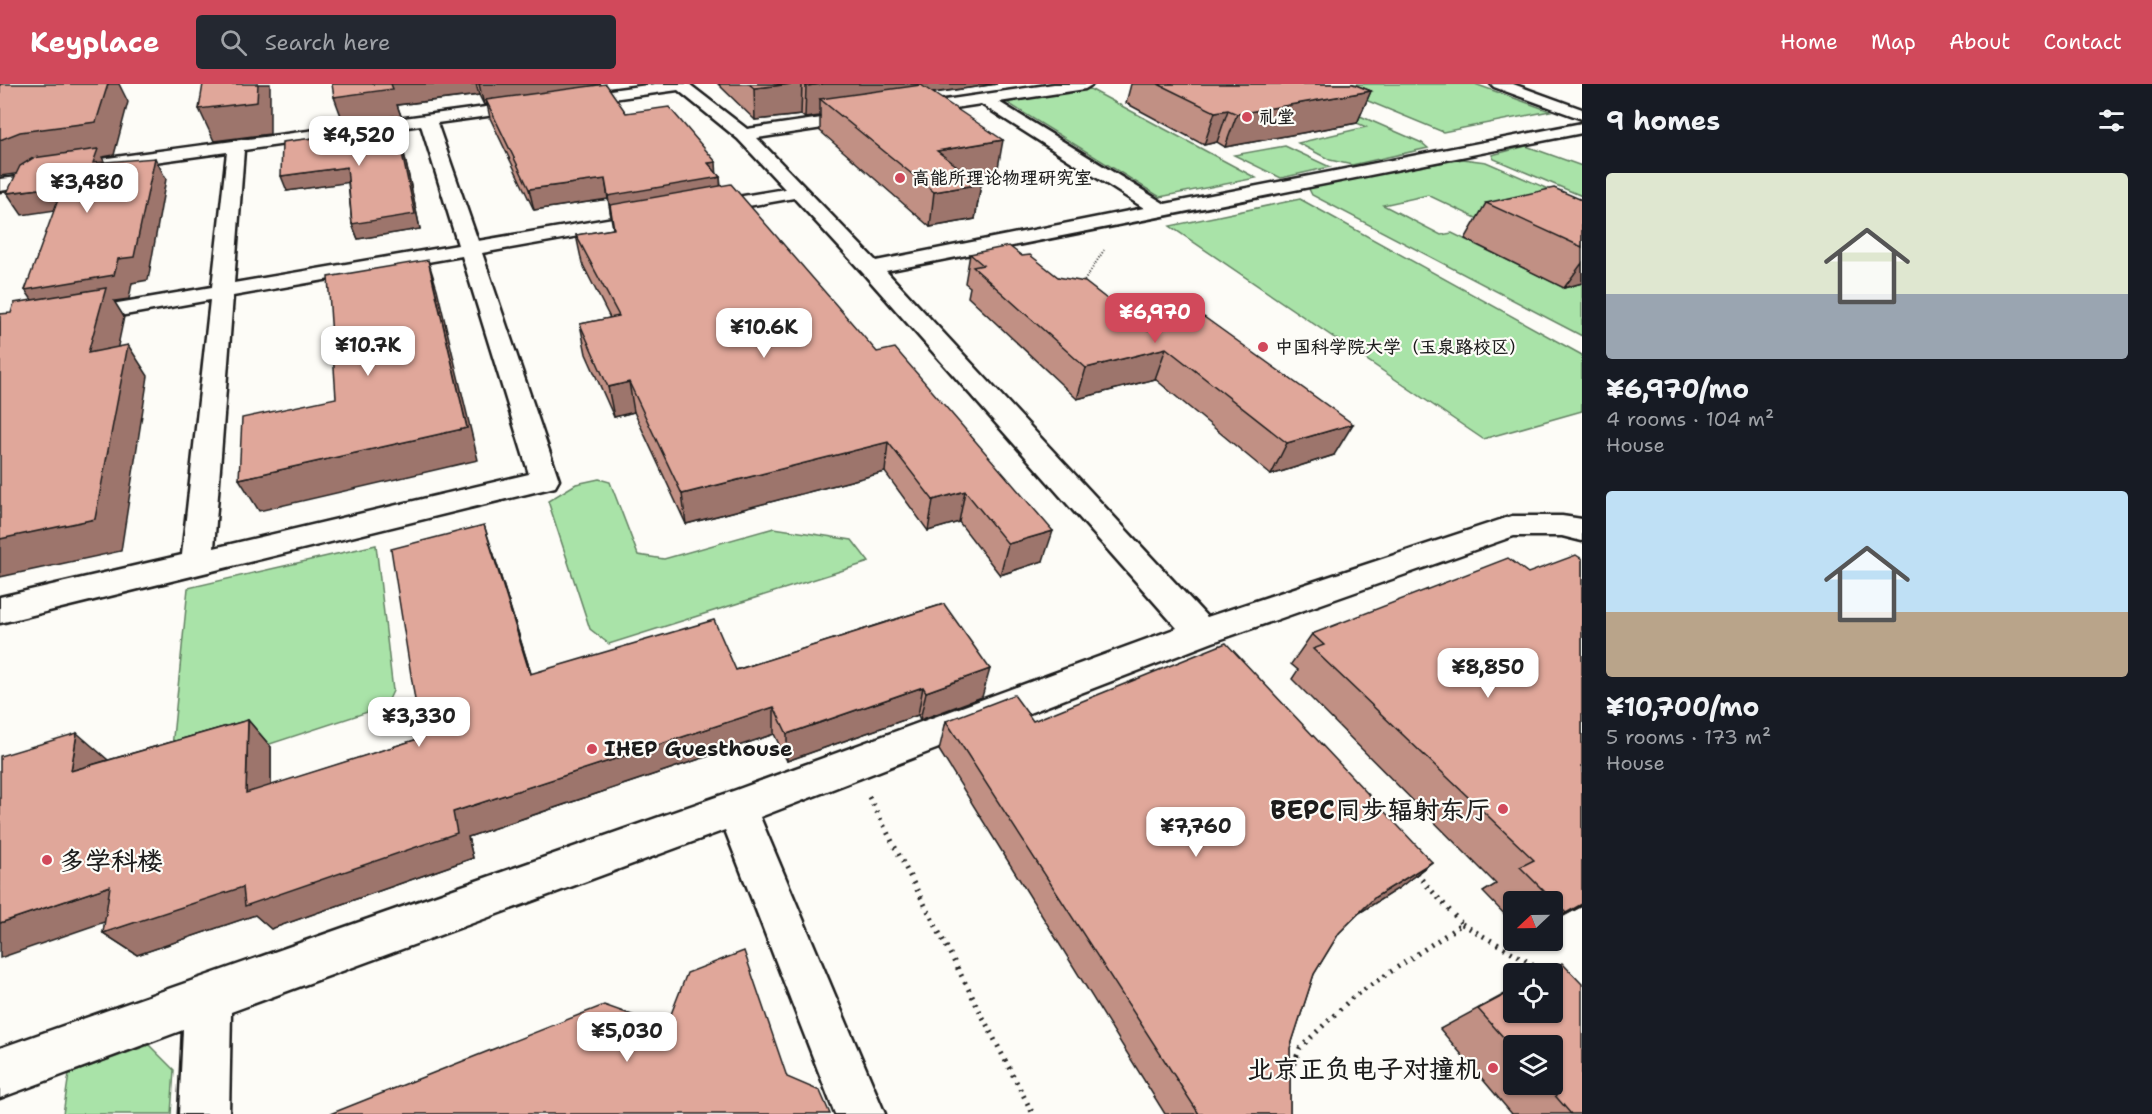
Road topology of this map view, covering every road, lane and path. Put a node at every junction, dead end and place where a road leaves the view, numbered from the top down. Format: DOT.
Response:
graph roads {
  1 [pos="681,84"];
  2 [pos="1005,84"];
  3 [pos="1085,84"];
  4 [pos="1499,84"];
  5 [pos="1021,93"];
  6 [pos="984,99"];
  7 [pos="1582,114"];
  8 [pos="428,120"];
  9 [pos="1582,128"];
  10 [pos="744,135"];
  11 [pos="236,146"];
  12 [pos="0,185"];
  13 [pos="798,192"];
  14 [pos="1162,211"];
  15 [pos="1124,218"];
  16 [pos="469,249"];
  17 [pos="871,268"];
  18 [pos="222,291"];
  19 [pos="1078,291"];
  20 [pos="0,330"];
  21 [pos="1582,530"];
  22 [pos="197,563"];
  23 [pos="0,610"];
  24 [pos="1201,633"];
  25 [pos="852,764"];
  26 [pos="736,808"];
  27 [pos="1407,862"];
  28 [pos="1462,924"];
  29 [pos="1531,963"];
  30 [pos="208,998"];
  31 [pos="0,1073"];
  32 [pos="1286,1086"];
  33 [pos="204,1114"];
  34 [pos="860,1114"];
  35 [pos="1033,1114"];
  1 -- 8 [label="street"];
  1 -- 10 [label="street"];
  2 -- 5 [label="street"];
  3 -- 5 [label="street"];
  4 -- 7 [label="street"];
  5 -- 6 [label="street"];
  6 -- 10 [label="street"];
  6 -- 14 [label="street"];
  8 -- 11 [label="street"];
  8 -- 16 [label="street"];
  9 -- 14 [label="street"];
  10 -- 13 [label="street"];
  11 -- 12 [label="street"];
  11 -- 18 [label="street"];
  13 -- 16 [label="street"];
  13 -- 17 [label="street"];
  14 -- 15 [label="street"];
  15 -- 17 [label="street"];
  15 -- 19 [label="path"];
  16 -- 18 [label="street"];
  16 -- 22 [label="street"];
  17 -- 24 [label="street"];
  18 -- 20 [label="street"];
  18 -- 22 [label="street"];
  21 -- 24 [label="street"];
  22 -- 23 [label="street"];
  24 -- 25 [label="street"];
  25 -- 26 [label="street"];
  25 -- 35 [label="path"];
  26 -- 30 [label="street"];
  26 -- 34 [label="street"];
  27 -- 28 [label="path"];
  28 -- 29 [label="path"];
  28 -- 32 [label="path"];
  30 -- 31 [label="street"];
  30 -- 33 [label="street"];
}
